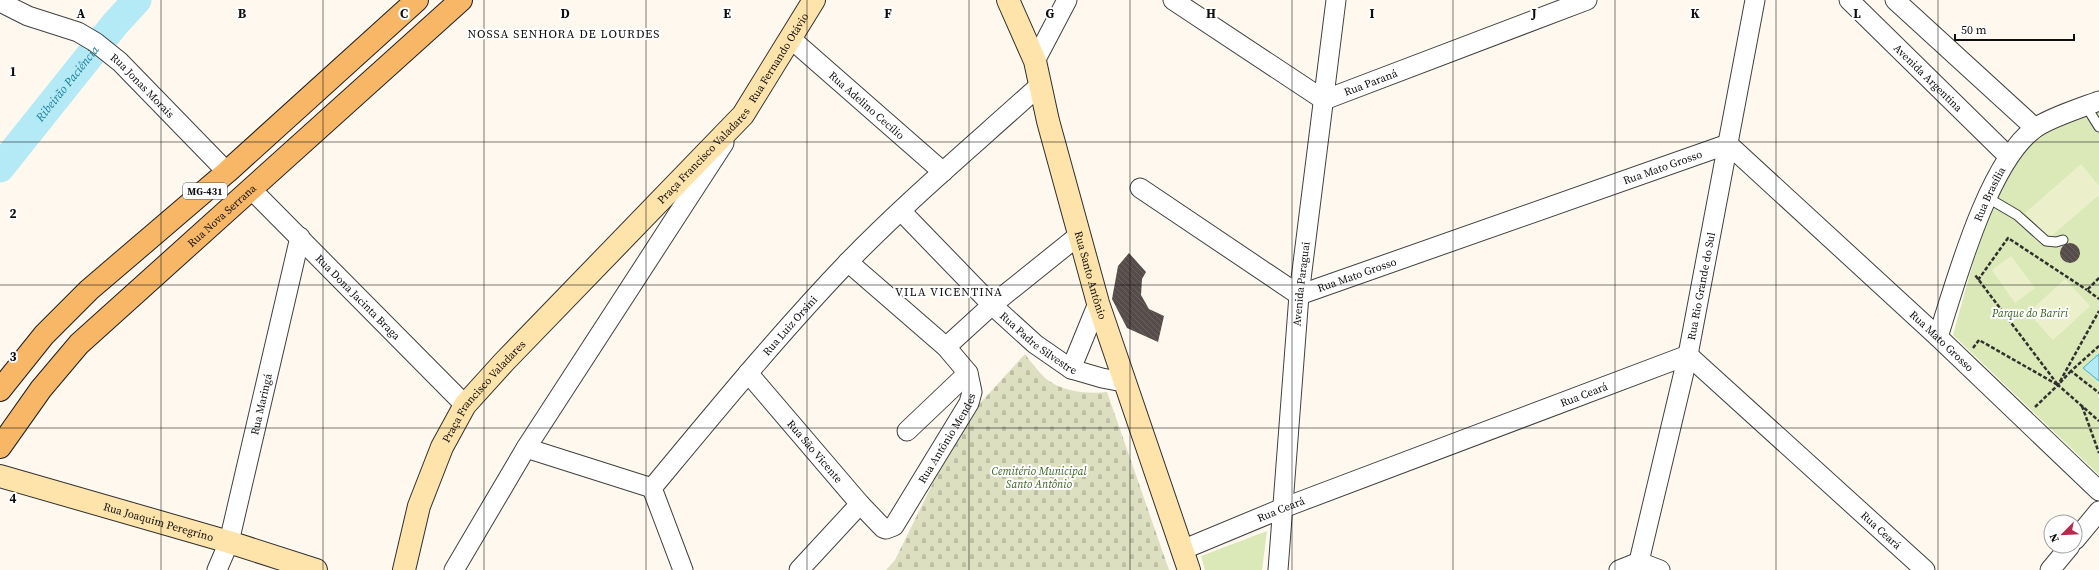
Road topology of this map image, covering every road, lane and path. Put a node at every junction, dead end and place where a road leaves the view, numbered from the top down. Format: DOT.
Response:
graph roads {
  1 [pos="417,0"];
  2 [pos="461,0"];
  3 [pos="814,0"];
  4 [pos="1008,0"];
  5 [pos="1067,0"];
  6 [pos="1173,0"];
  7 [pos="1336,0"];
  8 [pos="1587,0"];
  9 [pos="1754,0"];
  10 [pos="1849,0"];
  11 [pos="1895,0"];
  12 [pos="0,2"];
  13 [pos="790,38"];
  14 [pos="1035,61"];
  15 [pos="1039,86"];
  16 [pos="1324,100"];
  17 [pos="2092,104"];
  18 [pos="743,115"];
  19 [pos="2099,127"];
  20 [pos="2035,128"];
  21 [pos="1728,144"];
  22 [pos="2008,156"];
  23 [pos="228,172"];
  24 [pos="943,172"];
  25 [pos="1140,188"];
  26 [pos="251,189"];
  27 [pos="1988,198"];
  28 [pos="901,211"];
  29 [pos="1078,236"];
  30 [pos="300,237"];
  31 [pos="2063,240"];
  32 [pos="1963,261"];
  33 [pos="848,262"];
  34 [pos="2099,278"];
  35 [pos="1978,280"];
  36 [pos="2087,290"];
  37 [pos="1299,296"];
  38 [pos="2099,299"];
  39 [pos="1098,303"];
  40 [pos="992,305"];
  41 [pos="2099,311"];
  42 [pos="1938,337"];
  43 [pos="2099,346"];
  44 [pos="946,347"];
  45 [pos="1688,355"];
  46 [pos="1962,359"];
  47 [pos="1071,369"];
  48 [pos="2071,371"];
  49 [pos="748,373"];
  50 [pos="968,373"];
  51 [pos="1123,382"];
  52 [pos="2058,385"];
  53 [pos="0,390"];
  54 [pos="2099,393"];
  55 [pos="465,405"];
  56 [pos="2081,405"];
  57 [pos="2026,421"];
  58 [pos="2099,421"];
  59 [pos="907,431"];
  60 [pos="0,447"];
  61 [pos="526,448"];
  62 [pos="2099,452"];
  63 [pos="0,476"];
  64 [pos="652,488"];
  65 [pos="2099,491"];
  66 [pos="860,504"];
  67 [pos="1283,508"];
  68 [pos="2099,511"];
  69 [pos="883,528"];
  70 [pos="2083,530"];
  71 [pos="229,542"];
  72 [pos="2063,554"];
  73 [pos="1185,560"];
  74 [pos="1638,566"];
  75 [pos="217,570"];
  76 [pos="316,570"];
  77 [pos="404,570"];
  78 [pos="454,570"];
  79 [pos="684,570"];
  80 [pos="799,570"];
  81 [pos="1278,570"];
  82 [pos="1619,570"];
  83 [pos="1660,570"];
  84 [pos="1925,570"];
  85 [pos="2050,570"];
  1 -- 23 [label="main road, MG-431"];
  2 -- 26 [label="main road, Rua Nova Serrana"];
  3 -- 13 [label="street, Rua Fernando Otávio"];
  4 -- 14 [label="street, Rua Santo Antônio"];
  5 -- 14 [label="street"];
  6 -- 16 [label="street"];
  7 -- 16 [label="street, Avenida Paraguai"];
  8 -- 16 [label="street, Rua Paraná"];
  9 -- 21 [label="street, Rua Rio Grande do Sul"];
  10 -- 22 [label="street, Avenida Argentina"];
  11 -- 20 [label="street"];
  12 -- 23 [label="street, Rua Jonas Morais"];
  13 -- 18 [label="street, Rua Fernando Otávio"];
  13 -- 24 [label="street, Rua Adelino Cecílio"];
  14 -- 15 [label="street, Rua Santo Antônio"];
  15 -- 24 [label="street, Rua Luiz Orsini"];
  15 -- 29 [label="street, Rua Santo Antônio"];
  16 -- 37 [label="street, Avenida Paraguai"];
  17 -- 19 [label="lane"];
  17 -- 20 [label="street, Rua Brasília"];
  18 -- 55 [label="street, Praça Francisco Valadares"];
  18 -- 61 [label="street, Praça Francisco Valadares"];
  20 -- 22 [label="street, Rua Brasília"];
  21 -- 37 [label="street, Rua Mato Grosso"];
  21 -- 42 [label="street, Rua Mato Grosso"];
  21 -- 45 [label="street, Rua Rio Grande do Sul"];
  22 -- 27 [label="street, Rua Brasília"];
  23 -- 53 [label="main road, MG-431"];
  24 -- 28 [label="street, Rua Luiz Orsini"];
  25 -- 37 [label="street"];
  26 -- 30 [label="street, Rua Dona Jacinta Braga"];
  26 -- 60 [label="main road, Rua Nova Serrana"];
  27 -- 31 [label="lane"];
  27 -- 32 [label="street, Rua Brasília"];
  28 -- 33 [label="street, Rua Luiz Orsini"];
  28 -- 40 [label="street, Rua Padre Silvestre"];
  29 -- 39 [label="street, Rua Santo Antônio"];
  29 -- 40 [label="street"];
  30 -- 55 [label="street, Rua Dona Jacinta Braga"];
  30 -- 71 [label="street, Rua Maringá"];
  32 -- 35 [label="path"];
  32 -- 42 [label="street, Rua Brasília"];
  33 -- 44 [label="street, Rua Antônio Mendes"];
  33 -- 49 [label="street, Rua Luiz Orsini"];
  34 -- 36 [label="path"];
  35 -- 36 [label="path"];
  35 -- 52 [label="path"];
  36 -- 38 [label="path"];
  37 -- 67 [label="street, Avenida Paraguai"];
  39 -- 47 [label="street"];
  39 -- 51 [label="street, Rua Santo Antônio"];
  40 -- 44 [label="street"];
  40 -- 47 [label="street, Rua Padre Silvestre"];
  41 -- 52 [label="path"];
  42 -- 46 [label="street, Rua Mato Grosso"];
  43 -- 48 [label="path"];
  44 -- 50 [label="street, Rua Antônio Mendes"];
  45 -- 67 [label="street, Rua Ceará"];
  45 -- 74 [label="street, Rua Rio Grande do Sul"];
  45 -- 84 [label="street, Rua Ceará"];
  46 -- 52 [label="path"];
  46 -- 57 [label="street, Rua Mato Grosso"];
  47 -- 51 [label="street, Rua Padre Silvestre"];
  48 -- 52 [label="path"];
  48 -- 54 [label="path"];
  49 -- 64 [label="street, Rua Luiz Orsini"];
  49 -- 66 [label="street, Rua São Vicente"];
  50 -- 59 [label="street"];
  50 -- 69 [label="street, Rua Antônio Mendes"];
  51 -- 73 [label="street, Rua Santo Antônio"];
  52 -- 56 [label="path"];
  52 -- 57 [label="path"];
  55 -- 77 [label="street, Praça Francisco Valadares"];
  56 -- 58 [label="path"];
  56 -- 62 [label="path"];
  57 -- 65 [label="street, Rua Mato Grosso"];
  61 -- 64 [label="street"];
  61 -- 78 [label="street, Praça Francisco Valadares"];
  63 -- 71 [label="street, Rua Joaquim Peregrino"];
  64 -- 79 [label="street"];
  66 -- 69 [label="street, Rua São Vicente"];
  66 -- 80 [label="street"];
  67 -- 73 [label="street, Rua Ceará"];
  67 -- 81 [label="street, Avenida Paraguai"];
  68 -- 70 [label="street"];
  71 -- 75 [label="street, Rua Maringá"];
  71 -- 76 [label="street, Rua Joaquim Peregrino"];
  72 -- 85 [label="street"];
  74 -- 82 [label="street"];
  74 -- 83 [label="street"];
}
